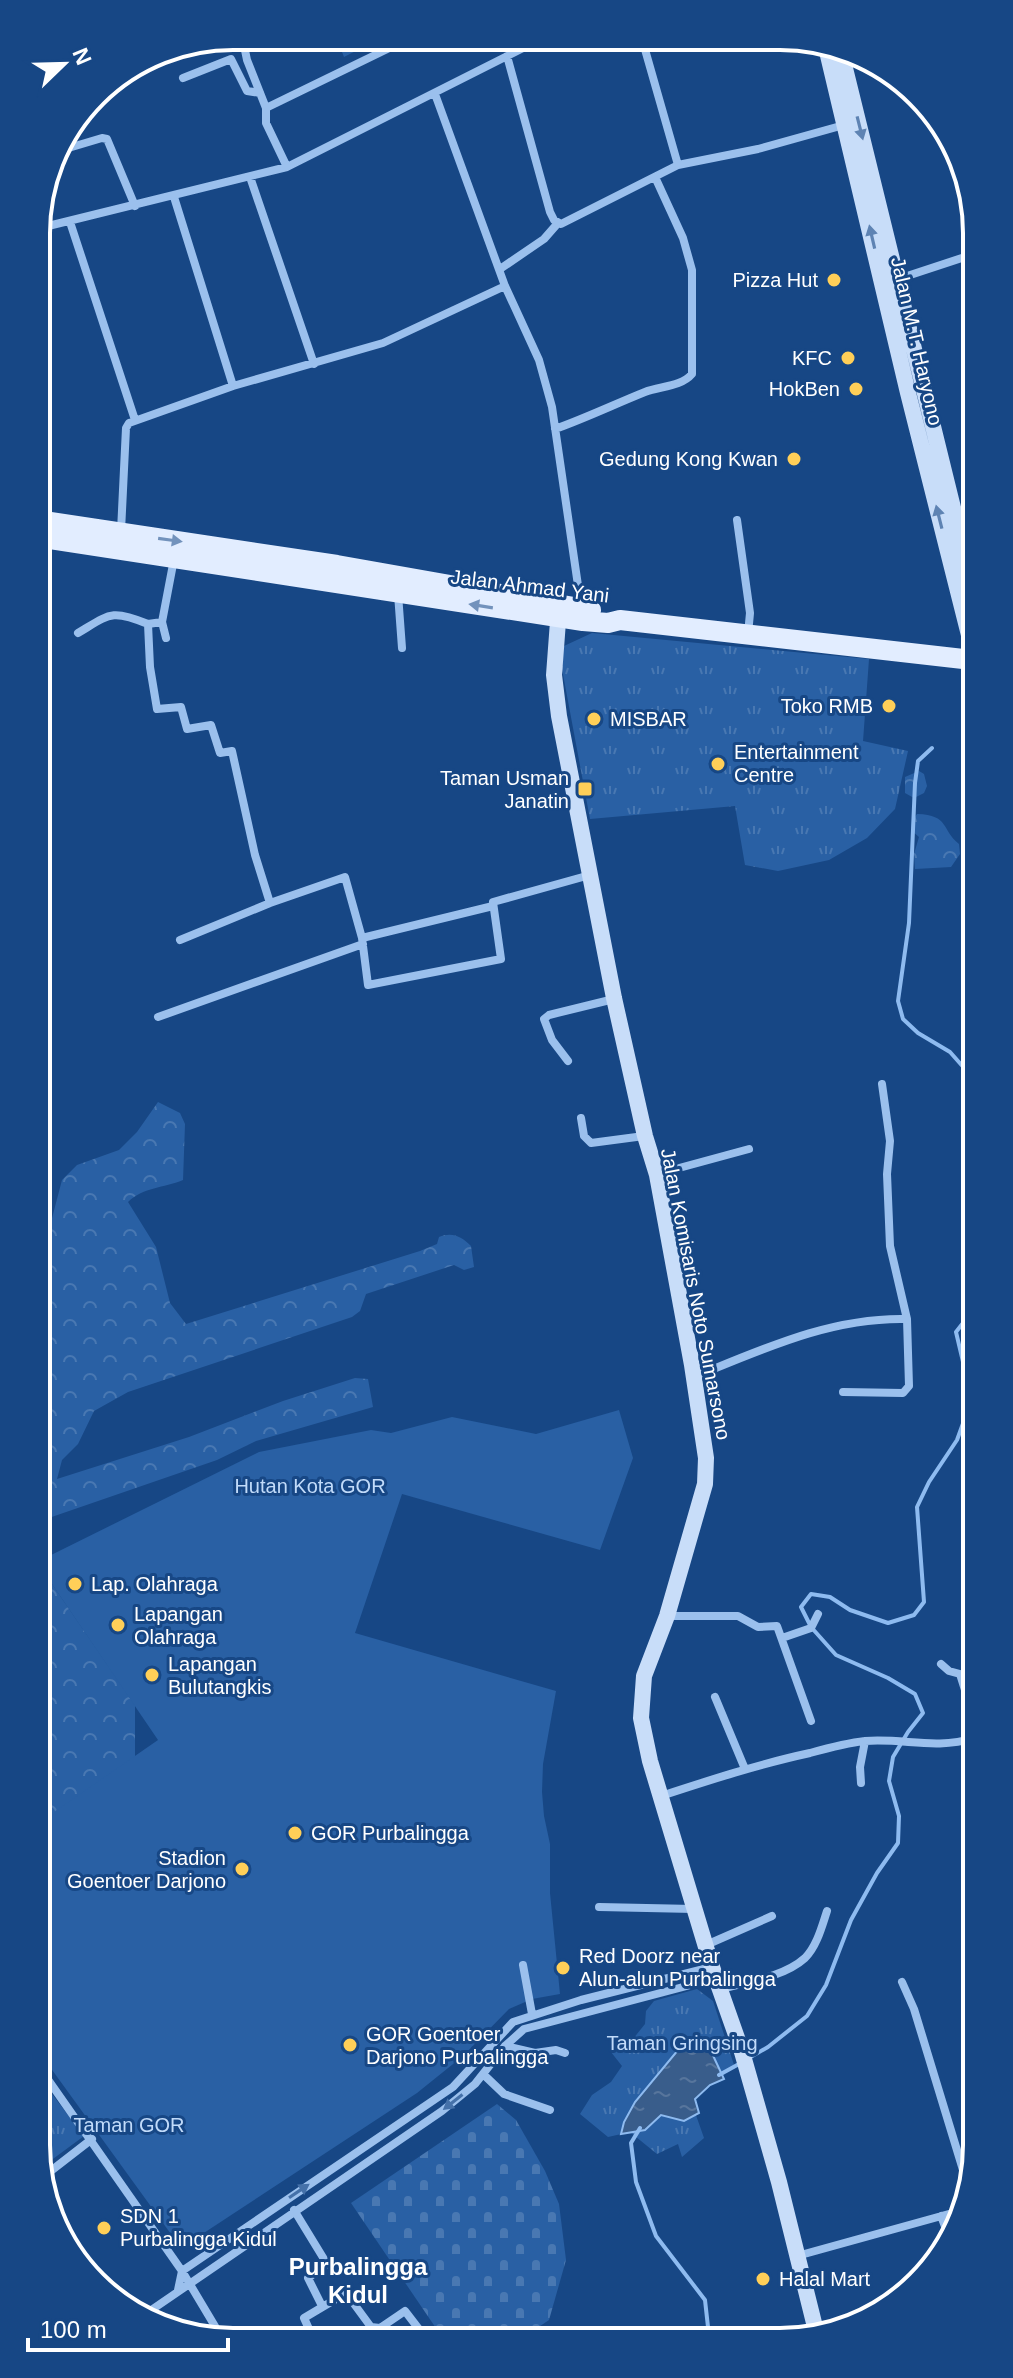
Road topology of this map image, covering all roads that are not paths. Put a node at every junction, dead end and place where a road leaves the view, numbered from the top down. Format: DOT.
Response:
graph roads {
  1 [pos="245,50"];
  2 [pos="385,50"];
  3 [pos="519,50"];
  4 [pos="645,50"];
  5 [pos="507,56"];
  6 [pos="828,57"];
  7 [pos="843,62"];
  8 [pos="183,78"];
  9 [pos="255,93"];
  10 [pos="435,94"];
  11 [pos="266,108"];
  12 [pos="844,125"];
  13 [pos="72,147"];
  14 [pos="678,165"];
  15 [pos="284,168"];
  16 [pos="250,177"];
  17 [pos="655,177"];
  18 [pos="174,197"];
  19 [pos="135,206"];
  20 [pos="70,222"];
  21 [pos="558,223"];
  22 [pos="50,226"];
  23 [pos="963,258"];
  24 [pos="500,269"];
  25 [pos="889,282"];
  26 [pos="505,286"];
  27 [pos="314,364"];
  28 [pos="233,386"];
  29 [pos="135,420"];
  30 [pos="555,429"];
  31 [pos="737,520"];
  32 [pos="50,523"];
  33 [pos="50,538"];
  34 [pos="120,541"];
  35 [pos="963,552"];
  36 [pos="174,558"];
  37 [pos="398,593"];
  38 [pos="963,607"];
  39 [pos="559,611"];
  40 [pos="582,615"];
  41 [pos="162,622"];
  42 [pos="148,624"];
  43 [pos="78,633"];
  44 [pos="748,635"];
  45 [pos="166,638"];
  46 [pos="402,648"];
  47 [pos="963,659"];
  48 [pos="590,875"];
  49 [pos="270,903"];
  50 [pos="493,906"];
  51 [pos="180,940"];
  52 [pos="362,941"];
  53 [pos="614,998"];
  54 [pos="158,1017"];
  55 [pos="568,1061"];
  56 [pos="882,1084"];
  57 [pos="581,1118"];
  58 [pos="645,1136"];
  59 [pos="749,1149"];
  60 [pos="657,1175"];
  61 [pos="907,1319"];
  62 [pos="694,1377"];
  63 [pos="843,1392"];
  64 [pos="818,1614"];
  65 [pos="667,1616"];
  66 [pos="782,1638"];
  67 [pos="941,1664"];
  68 [pos="963,1684"];
  69 [pos="715,1697"];
  70 [pos="811,1721"];
  71 [pos="865,1741"];
  72 [pos="963,1741"];
  73 [pos="745,1769"];
  74 [pos="861,1783"];
  75 [pos="661,1796"];
  76 [pos="599,1907"];
  77 [pos="694,1909"];
  78 [pos="827,1911"];
  79 [pos="772,1916"];
  80 [pos="706,1945"];
  81 [pos="523,1965"];
  82 [pos="717,1978"];
  83 [pos="902,1982"];
  84 [pos="624,1989"];
  85 [pos="581,2000"];
  86 [pos="627,2002"];
  87 [pos="585,2012"];
  88 [pos="532,2014"];
  89 [pos="505,2046"];
  90 [pos="565,2053"];
  91 [pos="483,2074"];
  92 [pos="50,2082"];
  93 [pos="550,2110"];
  94 [pos="92,2139"];
  95 [pos="962,2165"];
  96 [pos="52,2170"];
  97 [pos="294,2210"];
  98 [pos="949,2214"];
  99 [pos="941,2216"];
  100 [pos="944,2225"];
  101 [pos="797,2256"];
  102 [pos="182,2271"];
  103 [pos="189,2283"];
  104 [pos="178,2291"];
  105 [pos="322,2306"];
  106 [pos="152,2309"];
  107 [pos="814,2324"];
  108 [pos="215,2327"];
  109 [pos="308,2328"];
  110 [pos="380,2328"];
  111 [pos="380,2328"];
  112 [pos="418,2328"];
  1 -- 9 [label="street"];
  2 -- 11 [label="street"];
  3 -- 5 [label="street"];
  4 -- 14 [label="street"];
  5 -- 10 [label="street"];
  5 -- 21 [label="street"];
  6 -- 12 [label="street, Jalan M.T. Haryono"];
  7 -- 25 [label="street, Jalan M.T. Haryono, one-way"];
  8 -- 9 [label="street"];
  9 -- 11 [label="street"];
  10 -- 15 [label="street"];
  10 -- 24 [label="street"];
  11 -- 15 [label="street"];
  12 -- 14 [label="street"];
  25 -- 12 [label="street, Jalan M.T. Haryono, one-way"];
  13 -- 19 [label="street"];
  14 -- 17 [label="street"];
  15 -- 16 [label="street"];
  16 -- 18 [label="street"];
  16 -- 27 [label="street"];
  17 -- 21 [label="street"];
  17 -- 30 [label="street"];
  18 -- 19 [label="street"];
  18 -- 28 [label="street"];
  19 -- 20 [label="street"];
  20 -- 22 [label="street"];
  20 -- 29 [label="street"];
  21 -- 24 [label="street"];
  23 -- 25 [label="street"];
  24 -- 26 [label="street"];
  25 -- 35 [label="street, Jalan M.T. Haryono"];
  38 -- 25 [label="street, Jalan M.T. Haryono, one-way"];
  26 -- 27 [label="street"];
  26 -- 30 [label="street"];
  27 -- 28 [label="street"];
  28 -- 29 [label="street"];
  29 -- 34 [label="street"];
  30 -- 40 [label="street"];
  31 -- 44 [label="street"];
  32 -- 34 [label="main road, Jalan Ahmad Yani"];
  33 -- 34 [label="main road, Jalan Ahmad Yani"];
  34 -- 36 [label="main road, Jalan Ahmad Yani"];
  34 -- 39 [label="main road, Jalan Ahmad Yani, one-way"];
  36 -- 37 [label="main road, Jalan Ahmad Yani"];
  36 -- 41 [label="street"];
  39 -- 37 [label="main road, Jalan Ahmad Yani, one-way"];
  37 -- 46 [label="street"];
  39 -- 40 [label="main road, Jalan Ahmad Yani"];
  39 -- 48 [label="street, Jalan Komisaris Noto Sumarsono"];
  40 -- 44 [label="main road, Jalan Ahmad Yani"];
  41 -- 42 [label="street"];
  41 -- 45 [label="street"];
  42 -- 43 [label="street"];
  42 -- 49 [label="street"];
  44 -- 47 [label="main road, Jalan Ahmad Yani"];
  48 -- 50 [label="street"];
  48 -- 53 [label="street, Jalan Komisaris Noto Sumarsono"];
  49 -- 51 [label="street"];
  49 -- 52 [label="street"];
  50 -- 52 [label="street"];
  50 -- 52 [label="street"];
  52 -- 54 [label="street"];
  53 -- 55 [label="street"];
  53 -- 58 [label="street, Jalan Komisaris Noto Sumarsono"];
  56 -- 61 [label="street"];
  57 -- 58 [label="street"];
  58 -- 60 [label="street, Jalan Komisaris Noto Sumarsono"];
  59 -- 60 [label="street"];
  60 -- 62 [label="street, Jalan Komisaris Noto Sumarsono"];
  61 -- 62 [label="street"];
  61 -- 63 [label="street"];
  62 -- 65 [label="street, Jalan Komisaris Noto Sumarsono"];
  64 -- 66 [label="street"];
  65 -- 66 [label="street"];
  65 -- 75 [label="street, Jalan Komisaris Noto Sumarsono"];
  66 -- 70 [label="street"];
  67 -- 68 [label="street"];
  69 -- 73 [label="street"];
  71 -- 72 [label="street"];
  71 -- 73 [label="street"];
  71 -- 74 [label="street"];
  73 -- 75 [label="street"];
  75 -- 77 [label="street, Jalan Komisaris Noto Sumarsono"];
  76 -- 77 [label="street"];
  77 -- 80 [label="street, Jalan Komisaris Noto Sumarsono"];
  78 -- 82 [label="street"];
  79 -- 80 [label="street"];
  80 -- 82 [label="street, Jalan Komisaris Noto Sumarsono"];
  81 -- 88 [label="street"];
  82 -- 84 [label="street"];
  82 -- 86 [label="street"];
  82 -- 101 [label="street, Jalan Komisaris Noto Sumarsono"];
  83 -- 95 [label="street"];
  84 -- 85 [label="street"];
  84 -- 86 [label="street"];
  85 -- 87 [label="street"];
  85 -- 88 [label="street"];
  86 -- 87 [label="street"];
  87 -- 89 [label="street"];
  102 -- 88 [label="street, one-way"];
  89 -- 90 [label="street"];
  89 -- 91 [label="street"];
  91 -- 93 [label="street"];
  91 -- 97 [label="street, one-way"];
  92 -- 94 [label="street"];
  94 -- 96 [label="street"];
  94 -- 102 [label="street"];
  97 -- 103 [label="street"];
  97 -- 105 [label="street"];
  98 -- 99 [label="street"];
  99 -- 100 [label="street"];
  99 -- 101 [label="street"];
  101 -- 107 [label="street, Jalan Komisaris Noto Sumarsono"];
  102 -- 103 [label="street"];
  102 -- 104 [label="street"];
  103 -- 104 [label="street"];
  103 -- 108 [label="street"];
  104 -- 106 [label="street"];
  105 -- 109 [label="street"];
  105 -- 110 [label="street"];
  111 -- 112 [label="street"];
}
